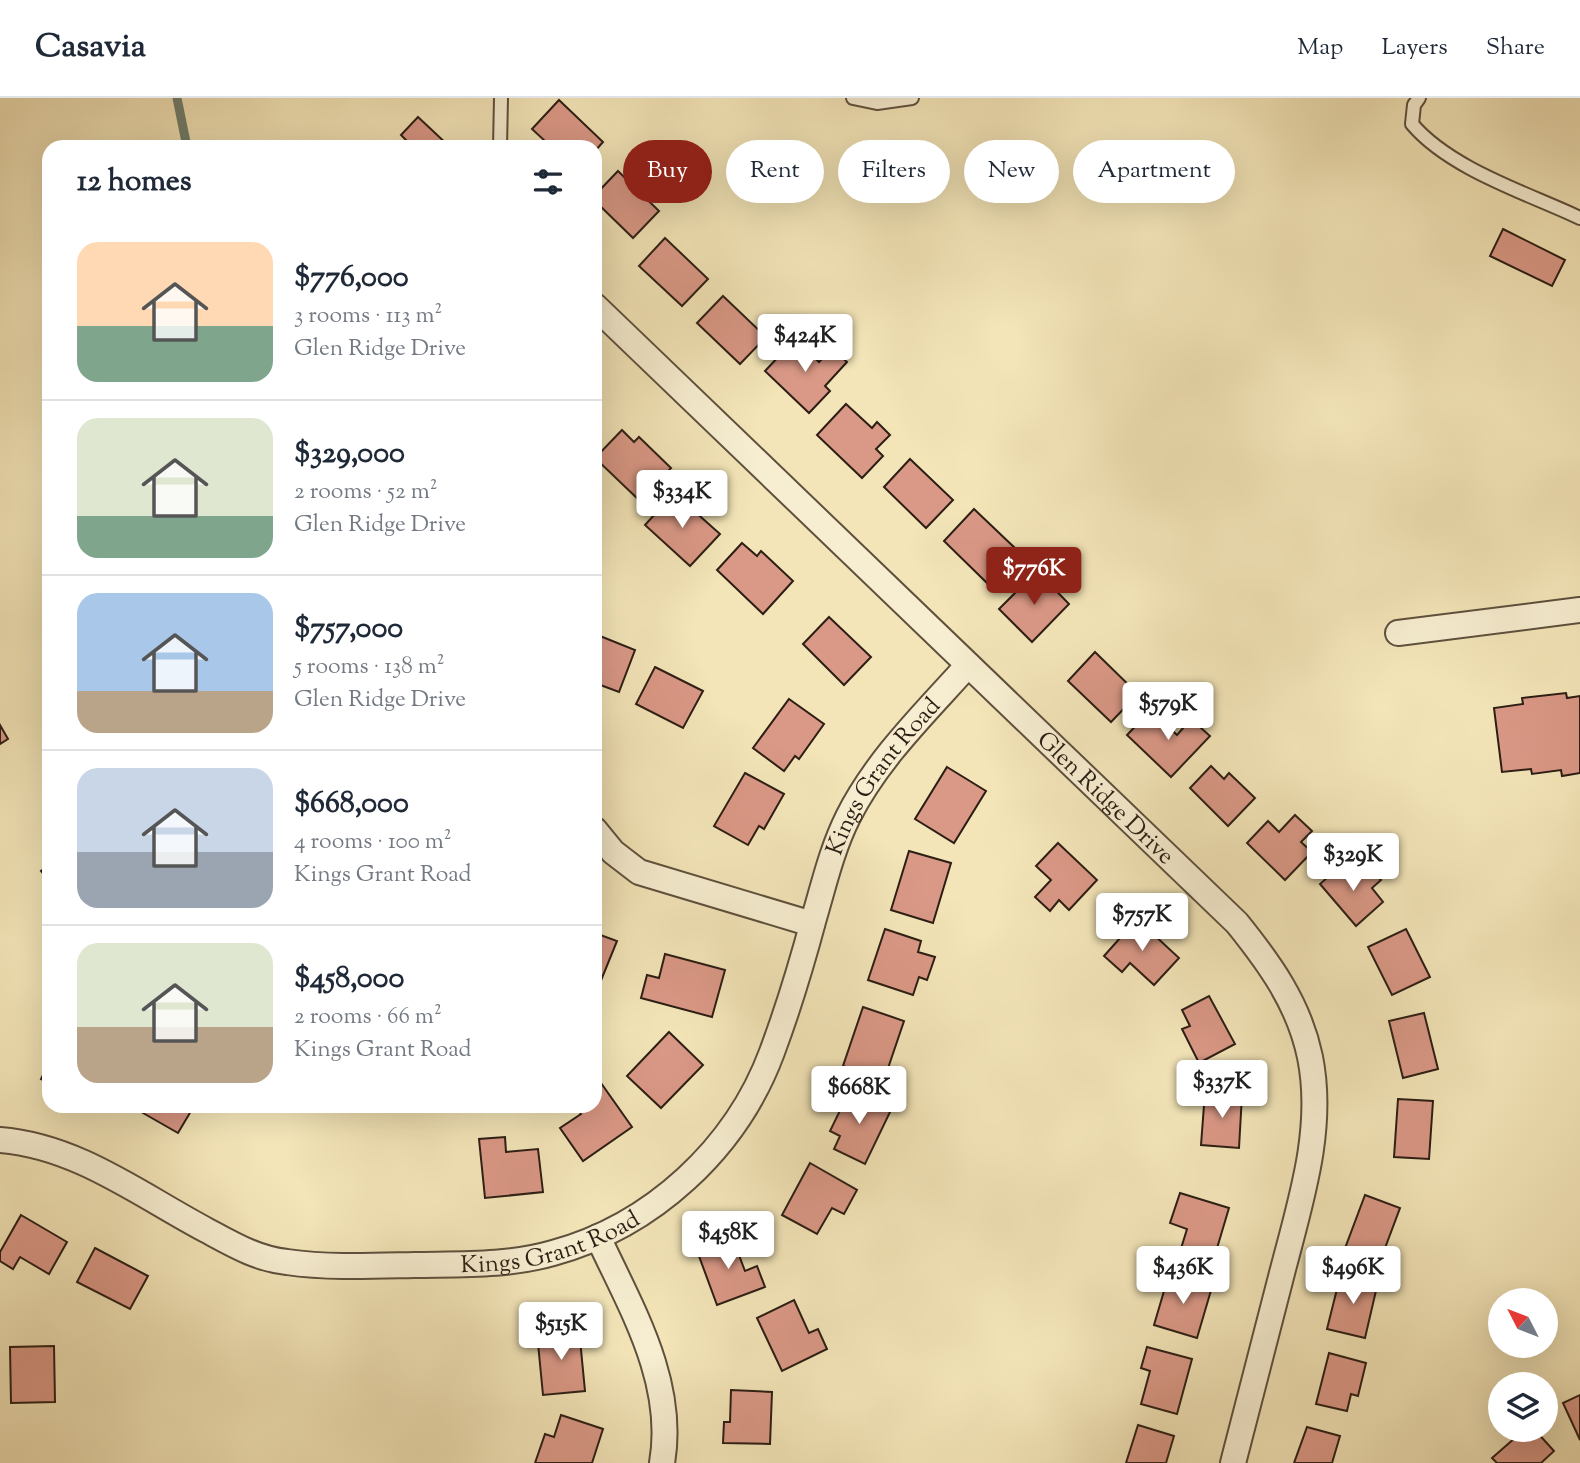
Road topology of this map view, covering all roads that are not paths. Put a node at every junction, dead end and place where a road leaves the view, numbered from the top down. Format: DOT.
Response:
graph roads {
  1 [pos="501,98"];
  2 [pos="853,98"];
  3 [pos="912,98"];
  4 [pos="1419,98"];
  5 [pos="500,140"];
  6 [pos="1580,218"];
  7 [pos="602,313"];
  8 [pos="1580,610"];
  9 [pos="1398,633"];
  10 [pos="968,665"];
  11 [pos="602,839"];
  12 [pos="812,924"];
  13 [pos="0,1140"];
  14 [pos="598,1237"];
  15 [pos="662,1463"];
  16 [pos="1233,1463"];
  1 -- 5 [label="lane"];
  2 -- 3 [label="lane"];
  4 -- 6 [label="lane"];
  7 -- 10 [label="street, Glen Ridge Drive"];
  8 -- 9 [label="street"];
  10 -- 12 [label="street, Kings Grant Road"];
  10 -- 16 [label="street, Glen Ridge Drive"];
  11 -- 12 [label="street"];
  12 -- 14 [label="street, Kings Grant Road"];
  13 -- 14 [label="street, Kings Grant Road"];
  14 -- 15 [label="street"];
}
